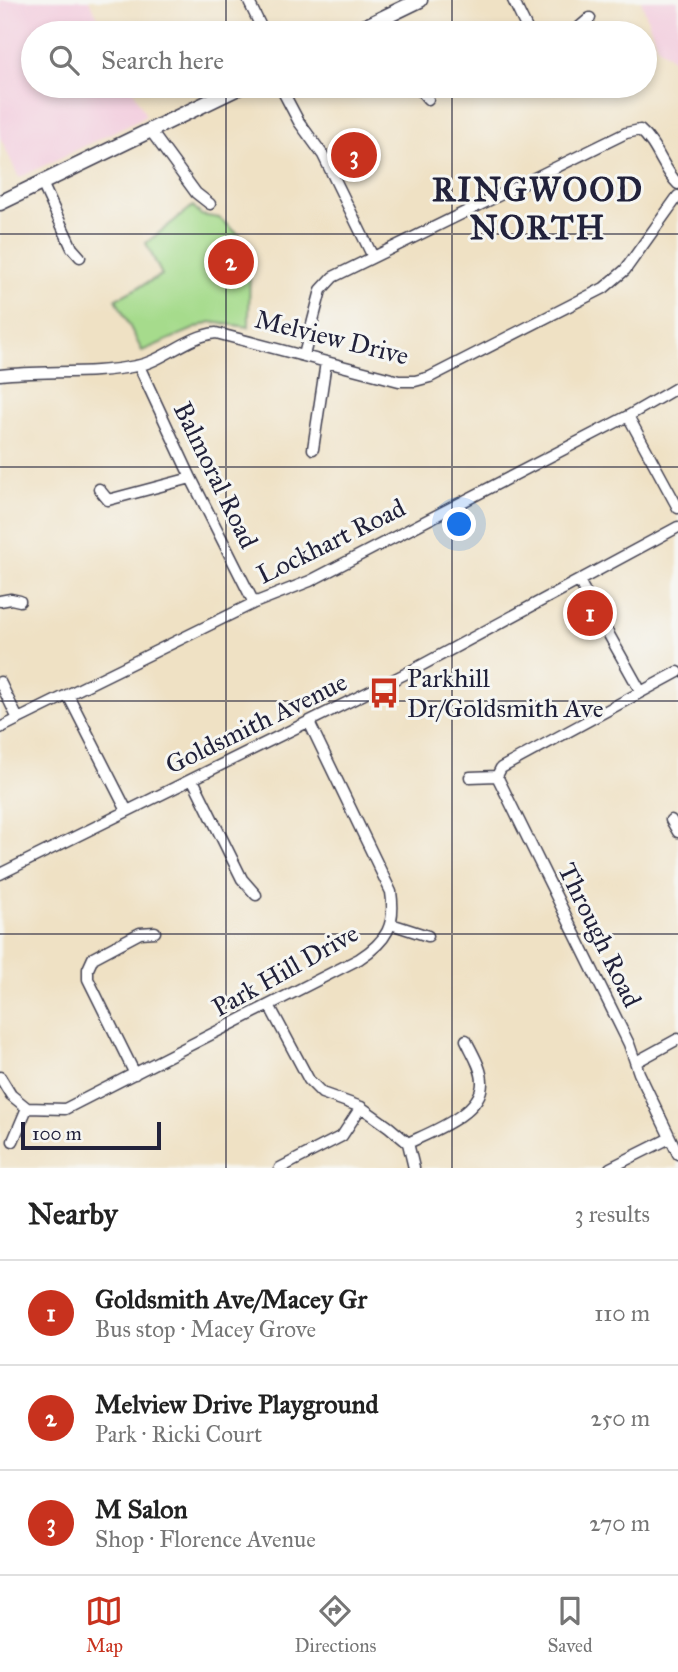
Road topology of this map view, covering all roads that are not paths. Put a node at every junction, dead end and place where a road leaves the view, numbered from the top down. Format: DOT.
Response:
graph roads {
  1 [pos="248,0"];
  2 [pos="513,0"];
  3 [pos="416,1"];
  4 [pos="383,18"];
  5 [pos="590,18"];
  6 [pos="258,21"];
  7 [pos="377,21"];
  8 [pos="384,21"];
  9 [pos="523,21"];
  10 [pos="586,21"];
  11 [pos="217,98"];
  12 [pos="286,98"];
  13 [pos="150,130"];
  14 [pos="42,183"];
  15 [pos="678,184"];
  16 [pos="678,196"];
  17 [pos="0,203"];
  18 [pos="210,204"];
  19 [pos="80,257"];
  20 [pos="373,257"];
  21 [pos="304,355"];
  22 [pos="326,362"];
  23 [pos="139,366"];
  24 [pos="0,375"];
  25 [pos="678,387"];
  26 [pos="628,416"];
  27 [pos="313,449"];
  28 [pos="191,478"];
  29 [pos="99,489"];
  30 [pos="678,508"];
  31 [pos="678,527"];
  32 [pos="579,580"];
  33 [pos="0,601"];
  34 [pos="20,601"];
  35 [pos="254,603"];
  36 [pos="678,672"];
  37 [pos="0,682"];
  38 [pos="641,692"];
  39 [pos="68,695"];
  40 [pos="18,719"];
  41 [pos="309,722"];
  42 [pos="0,728"];
  43 [pos="497,776"];
  44 [pos="470,777"];
  45 [pos="192,780"];
  46 [pos="127,811"];
  47 [pos="671,820"];
  48 [pos="678,832"];
  49 [pos="0,874"];
  50 [pos="256,895"];
  51 [pos="391,924"];
  52 [pos="155,932"];
  53 [pos="428,936"];
  54 [pos="269,1005"];
  55 [pos="678,1039"];
  56 [pos="466,1040"];
  57 [pos="636,1062"];
  58 [pos="135,1074"];
  59 [pos="0,1077"];
  60 [pos="361,1107"];
  61 [pos="27,1108"];
  62 [pos="670,1138"];
  63 [pos="13,1141"];
  64 [pos="408,1143"];
  65 [pos="678,1154"];
  66 [pos="280,1168"];
  67 [pos="414,1168"];
  68 [pos="610,1168"];
  1 -- 6 [label="street"];
  2 -- 9 [label="street"];
  3 -- 4 [label="street"];
  4 -- 7 [label="street"];
  4 -- 8 [label="street"];
  5 -- 10 [label="street"];
  11 -- 13 [label="street"];
  12 -- 20 [label="street"];
  13 -- 14 [label="street"];
  13 -- 18 [label="street"];
  14 -- 17 [label="street"];
  14 -- 19 [label="street"];
  15 -- 20 [label="street"];
  16 -- 22 [label="street, Melview Drive"];
  20 -- 21 [label="street"];
  21 -- 22 [label="street, Melview Drive"];
  21 -- 23 [label="street, Melview Drive"];
  22 -- 27 [label="street"];
  23 -- 24 [label="street, Melview Drive"];
  23 -- 28 [label="street, Balmoral Road"];
  25 -- 26 [label="street, Lockhart Road"];
  26 -- 30 [label="street"];
  26 -- 35 [label="street, Lockhart Road"];
  28 -- 29 [label="street"];
  28 -- 35 [label="street, Balmoral Road"];
  31 -- 32 [label="street, Goldsmith Avenue"];
  32 -- 38 [label="street"];
  32 -- 41 [label="street, Goldsmith Avenue"];
  33 -- 34 [label="street"];
  35 -- 39 [label="street, Lockhart Road"];
  36 -- 38 [label="street"];
  37 -- 40 [label="street"];
  38 -- 43 [label="street"];
  39 -- 40 [label="street, Lockhart Road"];
  39 -- 46 [label="street"];
  40 -- 42 [label="street, Lockhart Road"];
  41 -- 45 [label="street, Goldsmith Avenue"];
  41 -- 51 [label="street, Park Hill Drive"];
  43 -- 44 [label="street"];
  43 -- 57 [label="street, Through Road"];
  45 -- 46 [label="street, Goldsmith Avenue"];
  45 -- 50 [label="street"];
  46 -- 49 [label="street, Goldsmith Avenue"];
  47 -- 48 [label="street"];
  51 -- 53 [label="street"];
  51 -- 54 [label="street, Park Hill Drive"];
  52 -- 58 [label="street"];
  54 -- 58 [label="street, Park Hill Drive"];
  54 -- 60 [label="street"];
  55 -- 57 [label="street"];
  56 -- 64 [label="street"];
  57 -- 62 [label="street, Through Road"];
  58 -- 61 [label="street, Park Hill Drive"];
  59 -- 61 [label="street"];
  60 -- 64 [label="street"];
  60 -- 66 [label="street"];
  61 -- 63 [label="street"];
  62 -- 65 [label="street, Through Road"];
  62 -- 68 [label="street"];
  64 -- 67 [label="street"];
}
